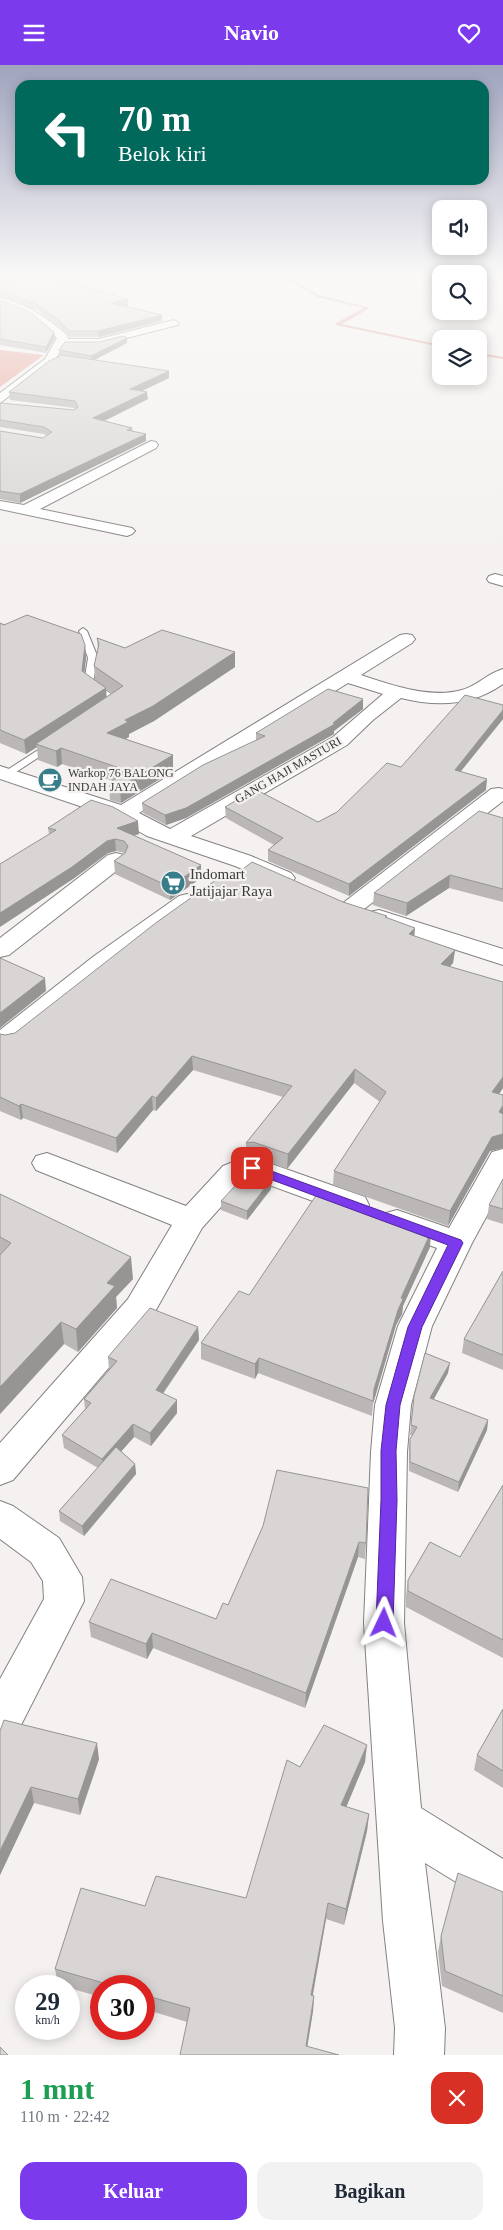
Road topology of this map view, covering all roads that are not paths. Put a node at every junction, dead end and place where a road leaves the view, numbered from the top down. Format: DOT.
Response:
graph roads {
  1 [pos="38,369"];
  2 [pos="0,399"];
  3 [pos="0,404"];
  4 [pos="14,406"];
  5 [pos="151,445"];
  6 [pos="0,505"];
  7 [pos="26,510"];
  8 [pos="127,531"];
  9 [pos="83,631"];
  10 [pos="406,639"];
  11 [pos="346,676"];
  12 [pos="499,682"];
  13 [pos="397,692"];
  14 [pos="102,712"];
  15 [pos="62,737"];
  16 [pos="3,773"];
  17 [pos="499,794"];
  18 [pos="123,813"];
  19 [pos="472,813"];
  20 [pos="495,820"];
  21 [pos="172,837"];
  22 [pos="116,860"];
  23 [pos="244,861"];
  24 [pos="304,887"];
  25 [pos="328,898"];
  26 [pos="351,908"];
  27 [pos="0,951"];
  28 [pos="503,957"];
  29 [pos="6,1037"];
  30 [pos="503,1159"];
  31 [pos="47,1163"];
  32 [pos="190,1220"];
  33 [pos="456,1243"];
  34 [pos="0,1469"];
  35 [pos="0,1518"];
  36 [pos="5,1712"];
  37 [pos="401,1822"];
  38 [pos="503,1885"];
  39 [pos="419,2055"];
  1 -- 2 [label="street"];
  3 -- 4 [label="street"];
  5 -- 7 [label="street"];
  6 -- 7 [label="street"];
  7 -- 8 [label="street"];
  9 -- 14 [label="lane"];
  10 -- 11 [label="street"];
  11 -- 13 [label="street"];
  11 -- 18 [label="street"];
  12 -- 13 [label="street"];
  13 -- 21 [label="street, GANG HAJI MASTURI"];
  15 -- 16 [label="lane"];
  16 -- 18 [label="street"];
  17 -- 19 [label="street"];
  18 -- 21 [label="street"];
  19 -- 20 [label="street"];
  19 -- 26 [label="street"];
  21 -- 23 [label="street"];
  22 -- 27 [label="street"];
  23 -- 24 [label="street"];
  23 -- 29 [label="street"];
  25 -- 26 [label="street"];
  26 -- 28 [label="street"];
  30 -- 33 [label="street"];
  31 -- 32 [label="street"];
  32 -- 33 [label="street"];
  32 -- 34 [label="street"];
  33 -- 37 [label="street"];
  35 -- 36 [label="street"];
  37 -- 38 [label="street"];
  37 -- 39 [label="street"];
}
